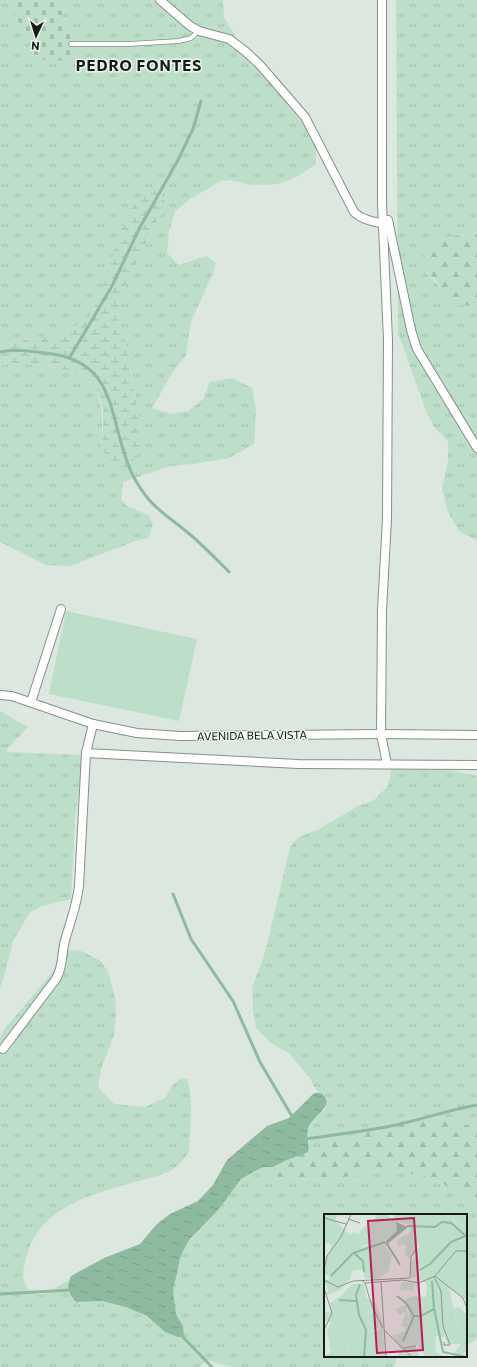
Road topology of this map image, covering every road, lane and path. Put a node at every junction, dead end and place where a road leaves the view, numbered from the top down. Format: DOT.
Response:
graph roads {
  1 [pos="160,0"];
  2 [pos="382,0"];
  3 [pos="199,31"];
  4 [pos="71,44"];
  5 [pos="386,224"];
  6 [pos="477,448"];
  7 [pos="61,609"];
  8 [pos="0,695"];
  9 [pos="31,702"];
  10 [pos="93,724"];
  11 [pos="381,734"];
  12 [pos="477,735"];
  13 [pos="86,753"];
  14 [pos="387,764"];
  15 [pos="477,764"];
  16 [pos="3,1049"];
  1 -- 3 [label="street"];
  2 -- 5 [label="street"];
  3 -- 4 [label="lane"];
  3 -- 5 [label="street"];
  5 -- 6 [label="street"];
  5 -- 11 [label="street"];
  7 -- 9 [label="street"];
  8 -- 9 [label="street, AVENIDA BELA VISTA"];
  9 -- 10 [label="street, AVENIDA BELA VISTA"];
  10 -- 11 [label="street, AVENIDA BELA VISTA"];
  10 -- 13 [label="street"];
  11 -- 12 [label="street, AVENIDA BELA VISTA"];
  11 -- 14 [label="street"];
  13 -- 14 [label="street, AVENIDA BELA VISTA"];
  13 -- 16 [label="street"];
  14 -- 15 [label="street, AVENIDA BELA VISTA"];
}
